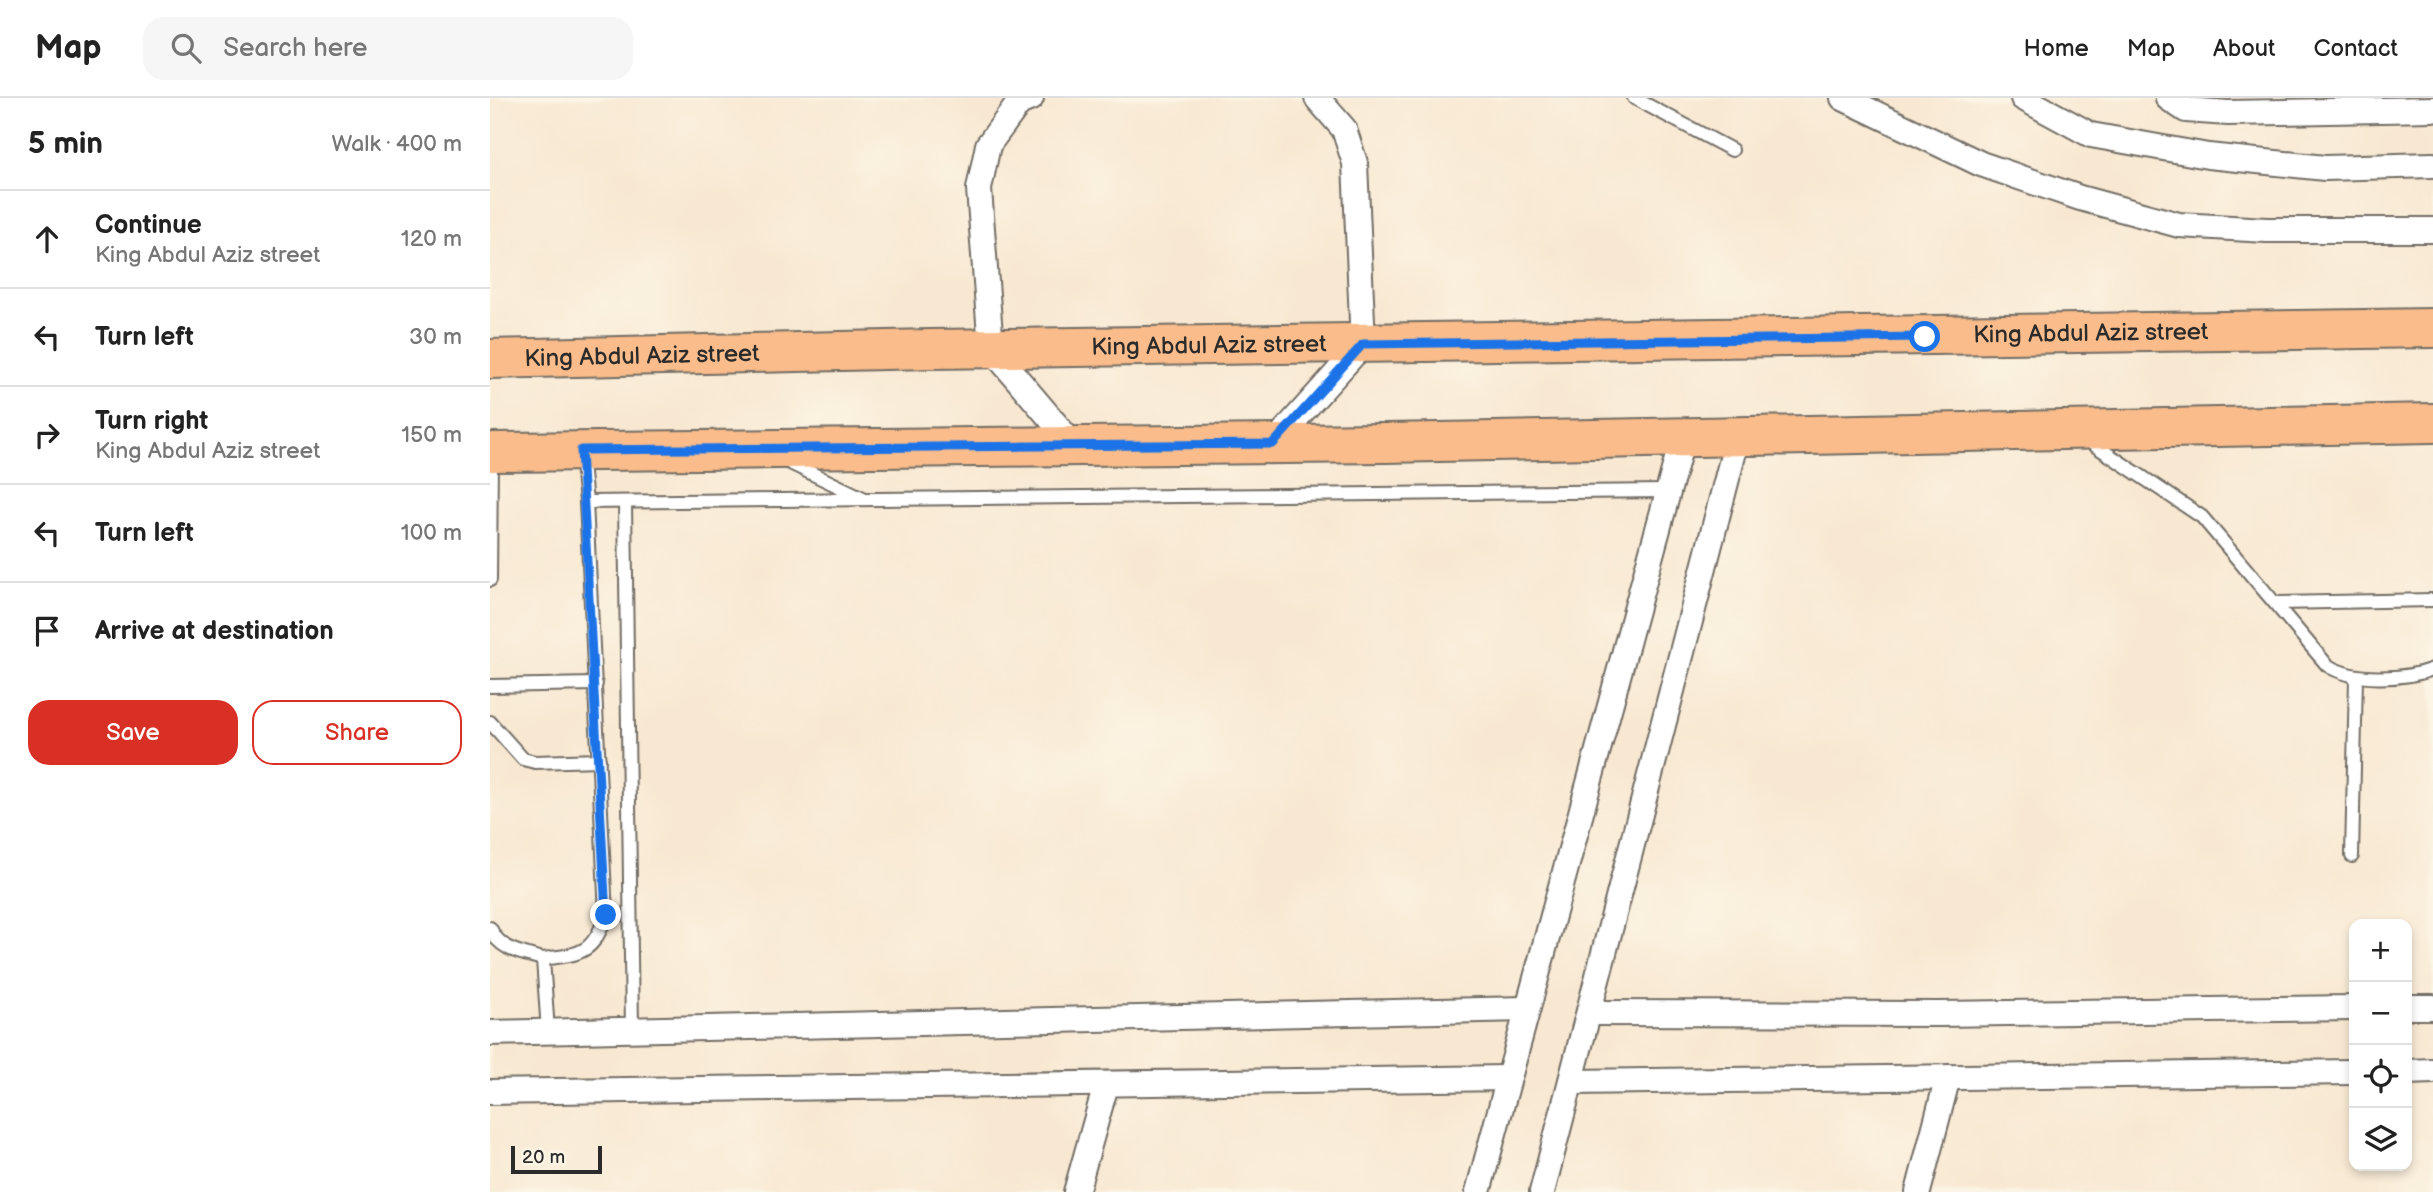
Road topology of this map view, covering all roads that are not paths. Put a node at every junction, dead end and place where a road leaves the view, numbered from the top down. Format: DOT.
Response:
graph roads {
  1 [pos="1031,98"];
  2 [pos="1317,98"];
  3 [pos="1634,98"];
  4 [pos="1843,98"];
  5 [pos="2024,98"];
  6 [pos="2168,98"];
  7 [pos="2433,109"];
  8 [pos="1732,150"];
  9 [pos="2433,165"];
  10 [pos="2433,230"];
  11 [pos="2433,328"];
  12 [pos="1363,344"];
  13 [pos="991,348"];
  14 [pos="490,359"];
  15 [pos="2433,423"];
  16 [pos="2072,430"];
  17 [pos="1738,436"];
  18 [pos="1683,437"];
  19 [pos="1273,444"];
  20 [pos="1074,446"];
  21 [pos="759,449"];
  22 [pos="581,450"];
  23 [pos="491,452"];
  24 [pos="1668,491"];
  25 [pos="866,499"];
  26 [pos="586,502"];
  27 [pos="625,502"];
  28 [pos="490,580"];
  29 [pos="2433,600"];
  30 [pos="2277,603"];
  31 [pos="2433,669"];
  32 [pos="2357,678"];
  33 [pos="596,684"];
  34 [pos="490,686"];
  35 [pos="490,722"];
  36 [pos="599,760"];
  37 [pos="2353,856"];
  38 [pos="490,928"];
  39 [pos="543,959"];
  40 [pos="2412,1007"];
  41 [pos="2433,1007"];
  42 [pos="2349,1008"];
  43 [pos="1526,1009"];
  44 [pos="1589,1013"];
  45 [pos="632,1030"];
  46 [pos="548,1032"];
  47 [pos="490,1033"];
  48 [pos="2433,1071"];
  49 [pos="2349,1072"];
  50 [pos="2412,1072"];
  51 [pos="1948,1077"];
  52 [pos="1508,1078"];
  53 [pos="1571,1082"];
  54 [pos="1105,1085"];
  55 [pos="490,1092"];
  56 [pos="1076,1192"];
  57 [pos="1478,1192"];
  58 [pos="1542,1192"];
  59 [pos="1919,1192"];
  1 -- 13 [label="street"];
  2 -- 12 [label="street"];
  3 -- 8 [label="lane"];
  4 -- 10 [label="street"];
  5 -- 9 [label="street"];
  6 -- 7 [label="street"];
  11 -- 12 [label="main road, King Abdul Aziz street"];
  12 -- 13 [label="main road, King Abdul Aziz street"];
  12 -- 19 [label="street"];
  13 -- 14 [label="main road, King Abdul Aziz street"];
  13 -- 20 [label="street"];
  15 -- 16 [label="main road"];
  16 -- 17 [label="main road"];
  16 -- 30 [label="lane"];
  17 -- 18 [label="main road"];
  17 -- 44 [label="street"];
  18 -- 19 [label="main road"];
  18 -- 24 [label="street"];
  19 -- 20 [label="main road"];
  20 -- 21 [label="main road"];
  21 -- 22 [label="main road"];
  21 -- 25 [label="lane"];
  22 -- 23 [label="main road"];
  22 -- 26 [label="lane"];
  23 -- 28 [label="lane"];
  24 -- 25 [label="lane"];
  24 -- 43 [label="street"];
  25 -- 27 [label="lane"];
  26 -- 27 [label="lane"];
  26 -- 33 [label="lane"];
  27 -- 45 [label="lane"];
  29 -- 30 [label="lane"];
  30 -- 32 [label="lane"];
  31 -- 32 [label="lane"];
  32 -- 37 [label="lane"];
  33 -- 34 [label="lane"];
  33 -- 36 [label="lane"];
  35 -- 36 [label="lane"];
  36 -- 39 [label="lane"];
  38 -- 39 [label="lane"];
  39 -- 46 [label="lane"];
  40 -- 41 [label="street"];
  42 -- 44 [label="street"];
  43 -- 45 [label="street"];
  43 -- 52 [label="street"];
  44 -- 53 [label="street"];
  45 -- 46 [label="street"];
  46 -- 47 [label="street"];
  48 -- 50 [label="street"];
  49 -- 51 [label="street"];
  51 -- 53 [label="street"];
  51 -- 59 [label="street"];
  52 -- 54 [label="street"];
  52 -- 57 [label="street"];
  53 -- 58 [label="street"];
  54 -- 55 [label="street"];
  54 -- 56 [label="street"];
}
